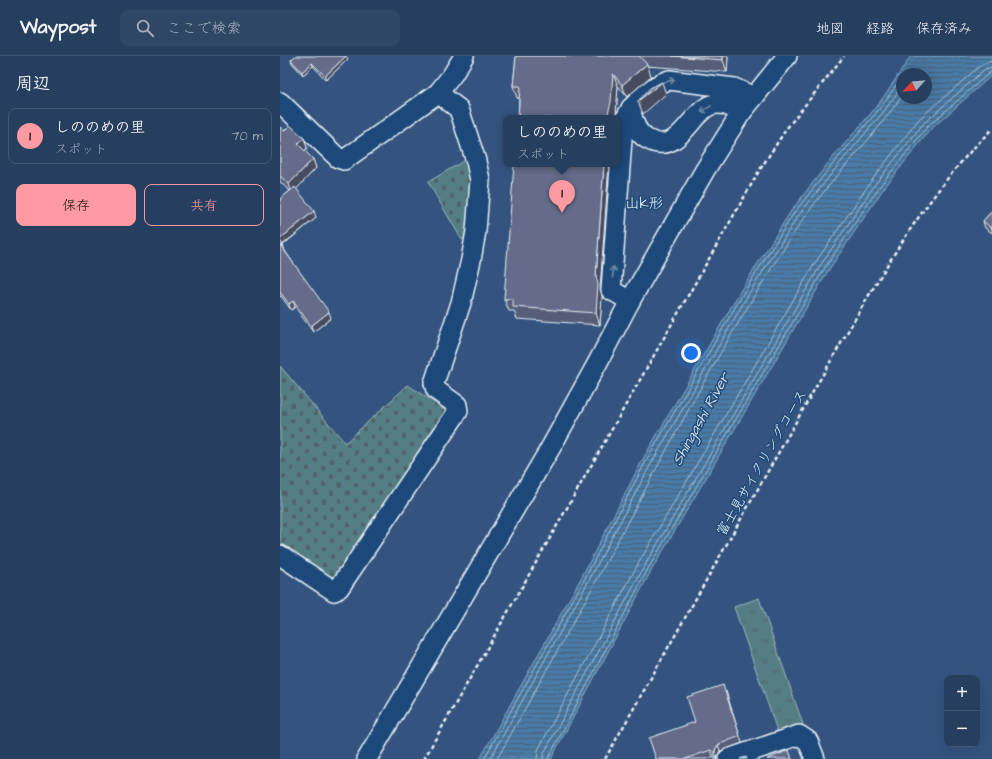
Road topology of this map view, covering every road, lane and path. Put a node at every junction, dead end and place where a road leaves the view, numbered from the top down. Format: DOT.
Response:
graph roads {
  1 [pos="464,56"];
  2 [pos="787,56"];
  3 [pos="844,56"];
  4 [pos="438,92"];
  5 [pos="754,97"];
  6 [pos="280,102"];
  7 [pos="631,108"];
  8 [pos="741,114"];
  9 [pos="992,129"];
  10 [pos="621,153"];
  11 [pos="620,167"];
  12 [pos="630,300"];
  13 [pos="280,555"];
  14 [pos="367,759"];
  15 [pos="424,759"];
  16 [pos="605,759"];
  17 [pos="728,759"];
  18 [pos="815,759"];
  1 -- 4 [label="street"];
  2 -- 5 [label="street"];
  3 -- 15 [label="path"];
  4 -- 6 [label="street"];
  4 -- 13 [label="street"];
  7 -- 5 [label="street, one-way"];
  5 -- 8 [label="street"];
  8 -- 7 [label="street, one-way"];
  10 -- 7 [label="street, one-way"];
  8 -- 12 [label="street"];
  9 -- 16 [label="path, 富士見サイクリングコース"];
  12 -- 11 [label="street, one-way"];
  12 -- 14 [label="street"];
  17 -- 18 [label="street"];
}
